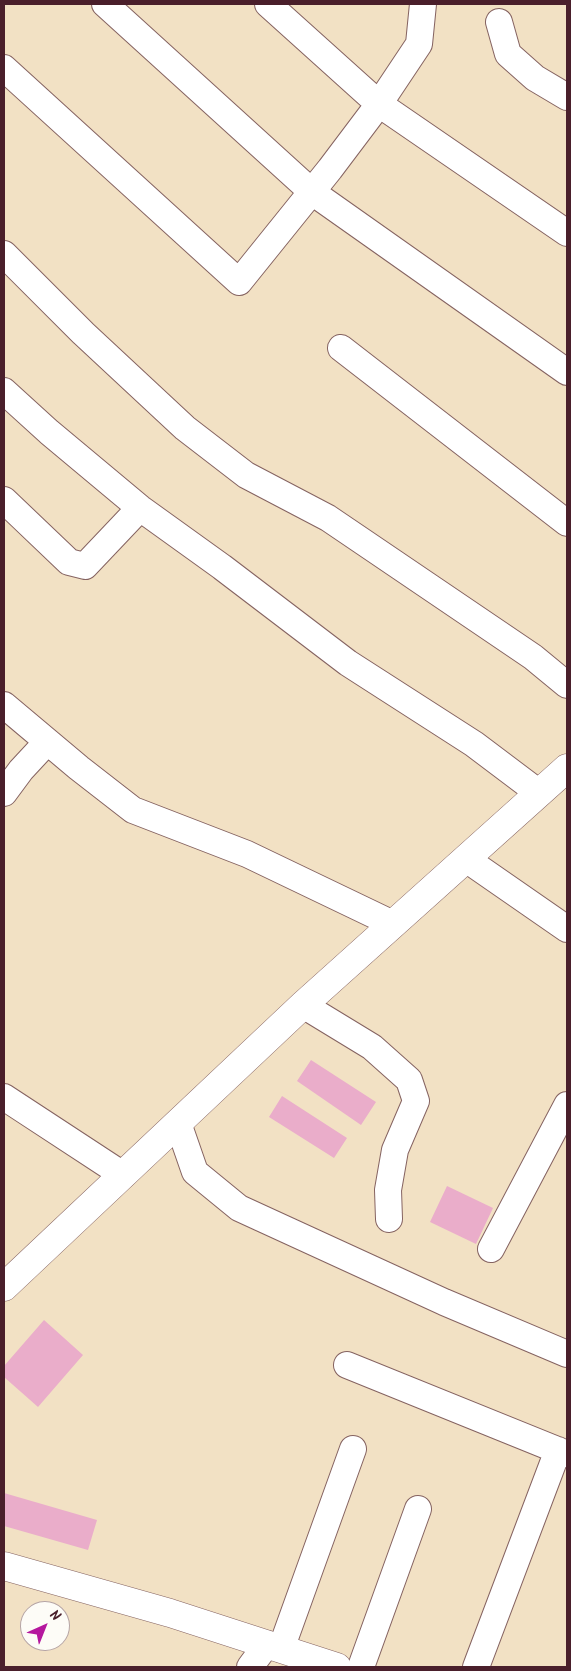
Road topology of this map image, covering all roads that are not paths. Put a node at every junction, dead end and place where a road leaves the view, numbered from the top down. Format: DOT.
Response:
graph roads {
  1 [pos="105,4"];
  2 [pos="268,4"];
  3 [pos="423,4"];
  4 [pos="499,22"];
  5 [pos="4,68"];
  6 [pos="567,97"];
  7 [pos="379,104"];
  8 [pos="312,192"];
  9 [pos="567,233"];
  10 [pos="4,254"];
  11 [pos="342,348"];
  12 [pos="567,372"];
  13 [pos="4,391"];
  14 [pos="4,500"];
  15 [pos="140,508"];
  16 [pos="567,523"];
  17 [pos="567,685"];
  18 [pos="4,705"];
  19 [pos="47,742"];
  20 [pos="567,768"];
  21 [pos="4,793"];
  22 [pos="539,793"];
  23 [pos="466,859"];
  24 [pos="393,924"];
  25 [pos="567,929"];
  26 [pos="303,1005"];
  27 [pos="4,1097"];
  28 [pos="567,1105"];
  29 [pos="178,1123"];
  30 [pos="123,1175"];
  31 [pos="389,1220"];
  32 [pos="491,1249"];
  33 [pos="4,1287"];
  34 [pos="567,1354"];
  35 [pos="347,1365"];
  36 [pos="353,1449"];
  37 [pos="563,1452"];
  38 [pos="418,1509"];
  39 [pos="4,1566"];
  40 [pos="274,1646"];
  41 [pos="250,1667"];
  42 [pos="337,1667"];
  43 [pos="360,1667"];
  44 [pos="476,1667"];
  1 -- 8 [label="street"];
  2 -- 7 [label="street"];
  3 -- 7 [label="street"];
  4 -- 6 [label="street"];
  5 -- 8 [label="street"];
  7 -- 8 [label="street"];
  7 -- 9 [label="street"];
  8 -- 12 [label="street"];
  10 -- 17 [label="street"];
  11 -- 16 [label="street"];
  13 -- 15 [label="street"];
  14 -- 15 [label="street"];
  15 -- 22 [label="street"];
  18 -- 19 [label="street"];
  19 -- 21 [label="street"];
  19 -- 24 [label="street"];
  20 -- 22 [label="street"];
  22 -- 23 [label="street"];
  23 -- 24 [label="street"];
  23 -- 25 [label="street"];
  24 -- 26 [label="street"];
  26 -- 29 [label="street"];
  26 -- 31 [label="street"];
  27 -- 30 [label="street"];
  28 -- 32 [label="street"];
  29 -- 30 [label="street"];
  29 -- 34 [label="street"];
  30 -- 33 [label="street"];
  35 -- 37 [label="street"];
  36 -- 40 [label="street"];
  37 -- 44 [label="street"];
  38 -- 43 [label="street"];
  39 -- 40 [label="street"];
  40 -- 41 [label="street"];
  40 -- 42 [label="street"];
}
